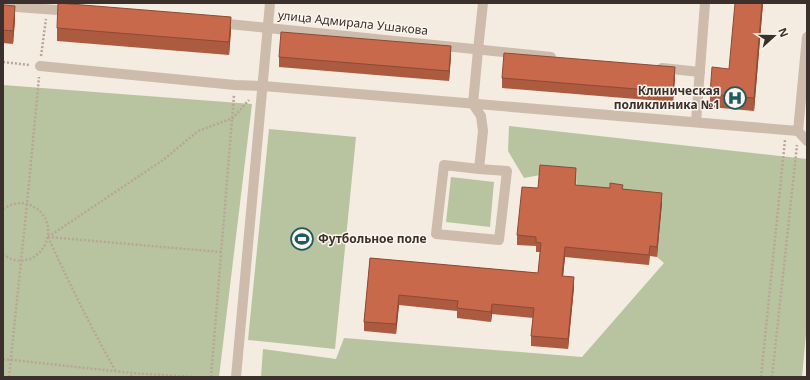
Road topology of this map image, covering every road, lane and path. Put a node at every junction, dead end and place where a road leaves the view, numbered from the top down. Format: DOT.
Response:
graph roads {
  1 [pos="270,3"];
  2 [pos="483,3"];
  3 [pos="705,3"];
  4 [pos="3,6"];
  5 [pos="48,9"];
  6 [pos="79,12"];
  7 [pos="205,22"];
  8 [pos="268,28"];
  9 [pos="807,37"];
  10 [pos="478,50"];
  11 [pos="557,58"];
  12 [pos="3,62"];
  13 [pos="40,66"];
  14 [pos="652,67"];
  15 [pos="700,72"];
  16 [pos="235,85"];
  17 [pos="263,86"];
  18 [pos="473,104"];
  19 [pos="233,118"];
  20 [pos="696,122"];
  21 [pos="786,130"];
  22 [pos="798,131"];
  23 [pos="807,141"];
  24 [pos="478,169"];
  25 [pos="27,204"];
  26 [pos="3,210"];
  27 [pos="48,237"];
  28 [pos="221,252"];
  29 [pos="3,255"];
  30 [pos="21,260"];
  31 [pos="3,359"];
  32 [pos="11,359"];
  33 [pos="116,371"];
  34 [pos="132,373"];
  35 [pos="9,377"];
  36 [pos="131,377"];
  37 [pos="194,377"];
  38 [pos="211,377"];
  39 [pos="236,377"];
  40 [pos="761,377"];
  41 [pos="772,377"];
  1 -- 8 [label="street"];
  2 -- 10 [label="street"];
  3 -- 15 [label="street"];
  4 -- 5 [label="street"];
  5 -- 6 [label="street"];
  5 -- 13 [label="path"];
  7 -- 8 [label="street, улица Адмирала Ушакова"];
  8 -- 10 [label="street, улица Адмирала Ушакова"];
  8 -- 17 [label="street"];
  9 -- 22 [label="street"];
  10 -- 11 [label="street, улица Адмирала Ушакова"];
  10 -- 18 [label="street"];
  12 -- 13 [label="path"];
  13 -- 16 [label="street"];
  13 -- 25 [label="path"];
  14 -- 15 [label="street"];
  15 -- 20 [label="street"];
  16 -- 17 [label="street"];
  16 -- 19 [label="path"];
  17 -- 18 [label="street"];
  17 -- 19 [label="path"];
  17 -- 39 [label="street"];
  18 -- 20 [label="street"];
  18 -- 24 [label="street"];
  19 -- 27 [label="path"];
  19 -- 28 [label="path"];
  20 -- 21 [label="street"];
  21 -- 22 [label="street"];
  21 -- 40 [label="path"];
  22 -- 23 [label="street"];
  22 -- 41 [label="path"];
  24 -- 24 [label="street"];
  25 -- 26 [label="path"];
  25 -- 27 [label="path"];
  25 -- 30 [label="path"];
  27 -- 28 [label="path"];
  27 -- 30 [label="path"];
  27 -- 33 [label="path"];
  28 -- 38 [label="path"];
  29 -- 30 [label="path"];
  30 -- 32 [label="path"];
  31 -- 32 [label="path"];
  32 -- 33 [label="path"];
  32 -- 35 [label="path"];
  33 -- 34 [label="path"];
  34 -- 36 [label="path"];
  34 -- 37 [label="path"];
}
